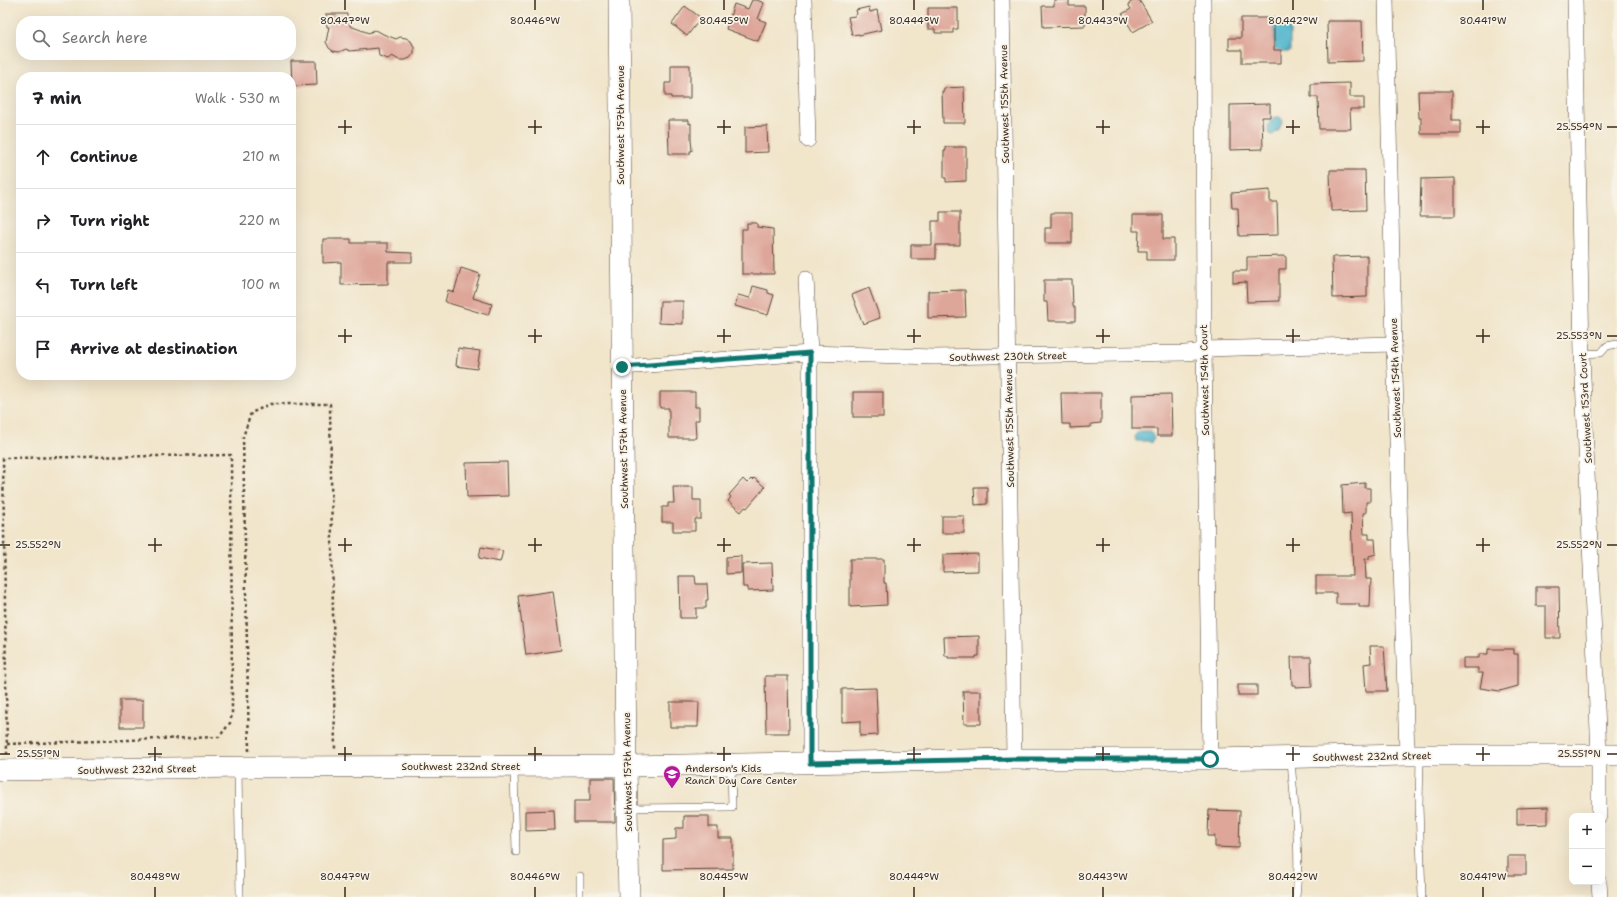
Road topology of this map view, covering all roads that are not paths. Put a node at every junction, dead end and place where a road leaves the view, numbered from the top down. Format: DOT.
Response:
graph roads {
  1 [pos="619,0"];
  2 [pos="804,0"];
  3 [pos="1002,0"];
  4 [pos="1203,0"];
  5 [pos="1386,0"];
  6 [pos="1575,0"];
  7 [pos="808,140"];
  8 [pos="806,279"];
  9 [pos="1394,344"];
  10 [pos="1617,344"];
  11 [pos="1204,349"];
  12 [pos="810,353"];
  13 [pos="1582,354"];
  14 [pos="1008,355"];
  15 [pos="622,367"];
  16 [pos="1414,755"];
  17 [pos="1608,755"];
  18 [pos="1291,758"];
  19 [pos="1014,759"];
  20 [pos="1210,759"];
  21 [pos="810,763"];
  22 [pos="731,764"];
  23 [pos="514,766"];
  24 [pos="626,766"];
  25 [pos="243,767"];
  26 [pos="4,770"];
  27 [pos="627,808"];
  28 [pos="1599,813"];
  29 [pos="516,852"];
  30 [pos="580,876"];
  31 [pos="1599,885"];
  32 [pos="240,897"];
  33 [pos="580,897"];
  34 [pos="629,897"];
  35 [pos="1296,897"];
  36 [pos="1422,897"];
  37 [pos="1600,897"];
  1 -- 15 [label="street, Southwest 157th Avenue"];
  2 -- 7 [label="street"];
  3 -- 14 [label="street, Southwest 155th Avenue"];
  4 -- 11 [label="street, Southwest 154th Court"];
  5 -- 9 [label="street, Southwest 154th Avenue"];
  6 -- 13 [label="street, Southwest 153rd Court"];
  8 -- 12 [label="street"];
  9 -- 11 [label="street, Southwest 230th Street"];
  9 -- 16 [label="street, Southwest 154th Avenue"];
  10 -- 13 [label="lane"];
  11 -- 14 [label="street, Southwest 230th Street"];
  11 -- 20 [label="street, Southwest 154th Court"];
  12 -- 14 [label="street, Southwest 230th Street"];
  12 -- 15 [label="street, Southwest 230th Street"];
  12 -- 21 [label="street"];
  13 -- 17 [label="street, Southwest 153rd Court"];
  14 -- 19 [label="street, Southwest 155th Avenue"];
  15 -- 24 [label="street, Southwest 157th Avenue"];
  16 -- 17 [label="street, Southwest 232nd Street"];
  16 -- 18 [label="street, Southwest 232nd Street"];
  16 -- 36 [label="lane"];
  17 -- 28 [label="street, Southwest 153rd Court"];
  18 -- 20 [label="street, Southwest 232nd Street"];
  18 -- 35 [label="lane"];
  19 -- 20 [label="street, Southwest 232nd Street"];
  19 -- 21 [label="street, Southwest 232nd Street"];
  21 -- 22 [label="street, Southwest 232nd Street"];
  22 -- 24 [label="street, Southwest 232nd Street"];
  22 -- 27 [label="lane"];
  23 -- 24 [label="street, Southwest 232nd Street"];
  23 -- 25 [label="street, Southwest 232nd Street"];
  23 -- 29 [label="lane"];
  24 -- 27 [label="street, Southwest 157th Avenue"];
  25 -- 26 [label="street, Southwest 232nd Street"];
  25 -- 32 [label="lane"];
  27 -- 34 [label="street, Southwest 157th Avenue"];
  30 -- 33 [label="lane"];
  31 -- 37 [label="street"];
}
